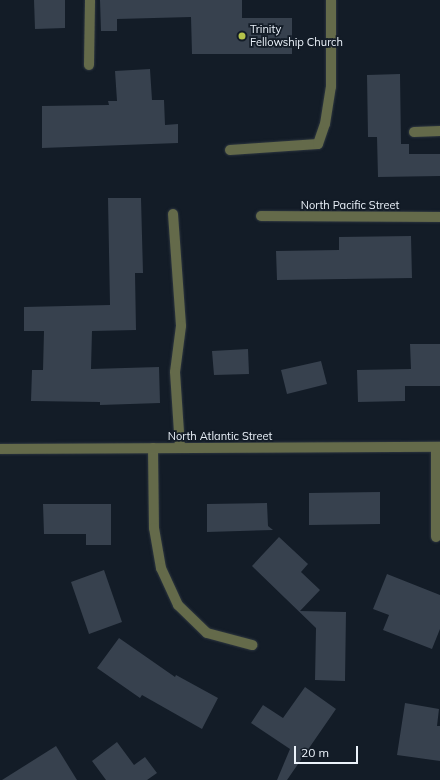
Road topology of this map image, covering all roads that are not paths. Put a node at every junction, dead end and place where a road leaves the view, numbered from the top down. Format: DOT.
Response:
graph roads {
  1 [pos="90,0"];
  2 [pos="331,0"];
  3 [pos="89,65"];
  4 [pos="440,131"];
  5 [pos="414,132"];
  6 [pos="230,150"];
  7 [pos="173,214"];
  8 [pos="261,216"];
  9 [pos="440,217"];
  10 [pos="438,447"];
  11 [pos="153,448"];
  12 [pos="180,448"];
  13 [pos="0,449"];
  14 [pos="436,537"];
  15 [pos="252,645"];
  1 -- 3 [label="street"];
  2 -- 6 [label="street"];
  4 -- 5 [label="street"];
  7 -- 12 [label="street"];
  8 -- 9 [label="street, North Pacific Street"];
  10 -- 12 [label="street, North Atlantic Street"];
  10 -- 14 [label="street"];
  11 -- 12 [label="street, North Atlantic Street"];
  11 -- 13 [label="street, North Atlantic Street"];
  11 -- 15 [label="street"];
}
